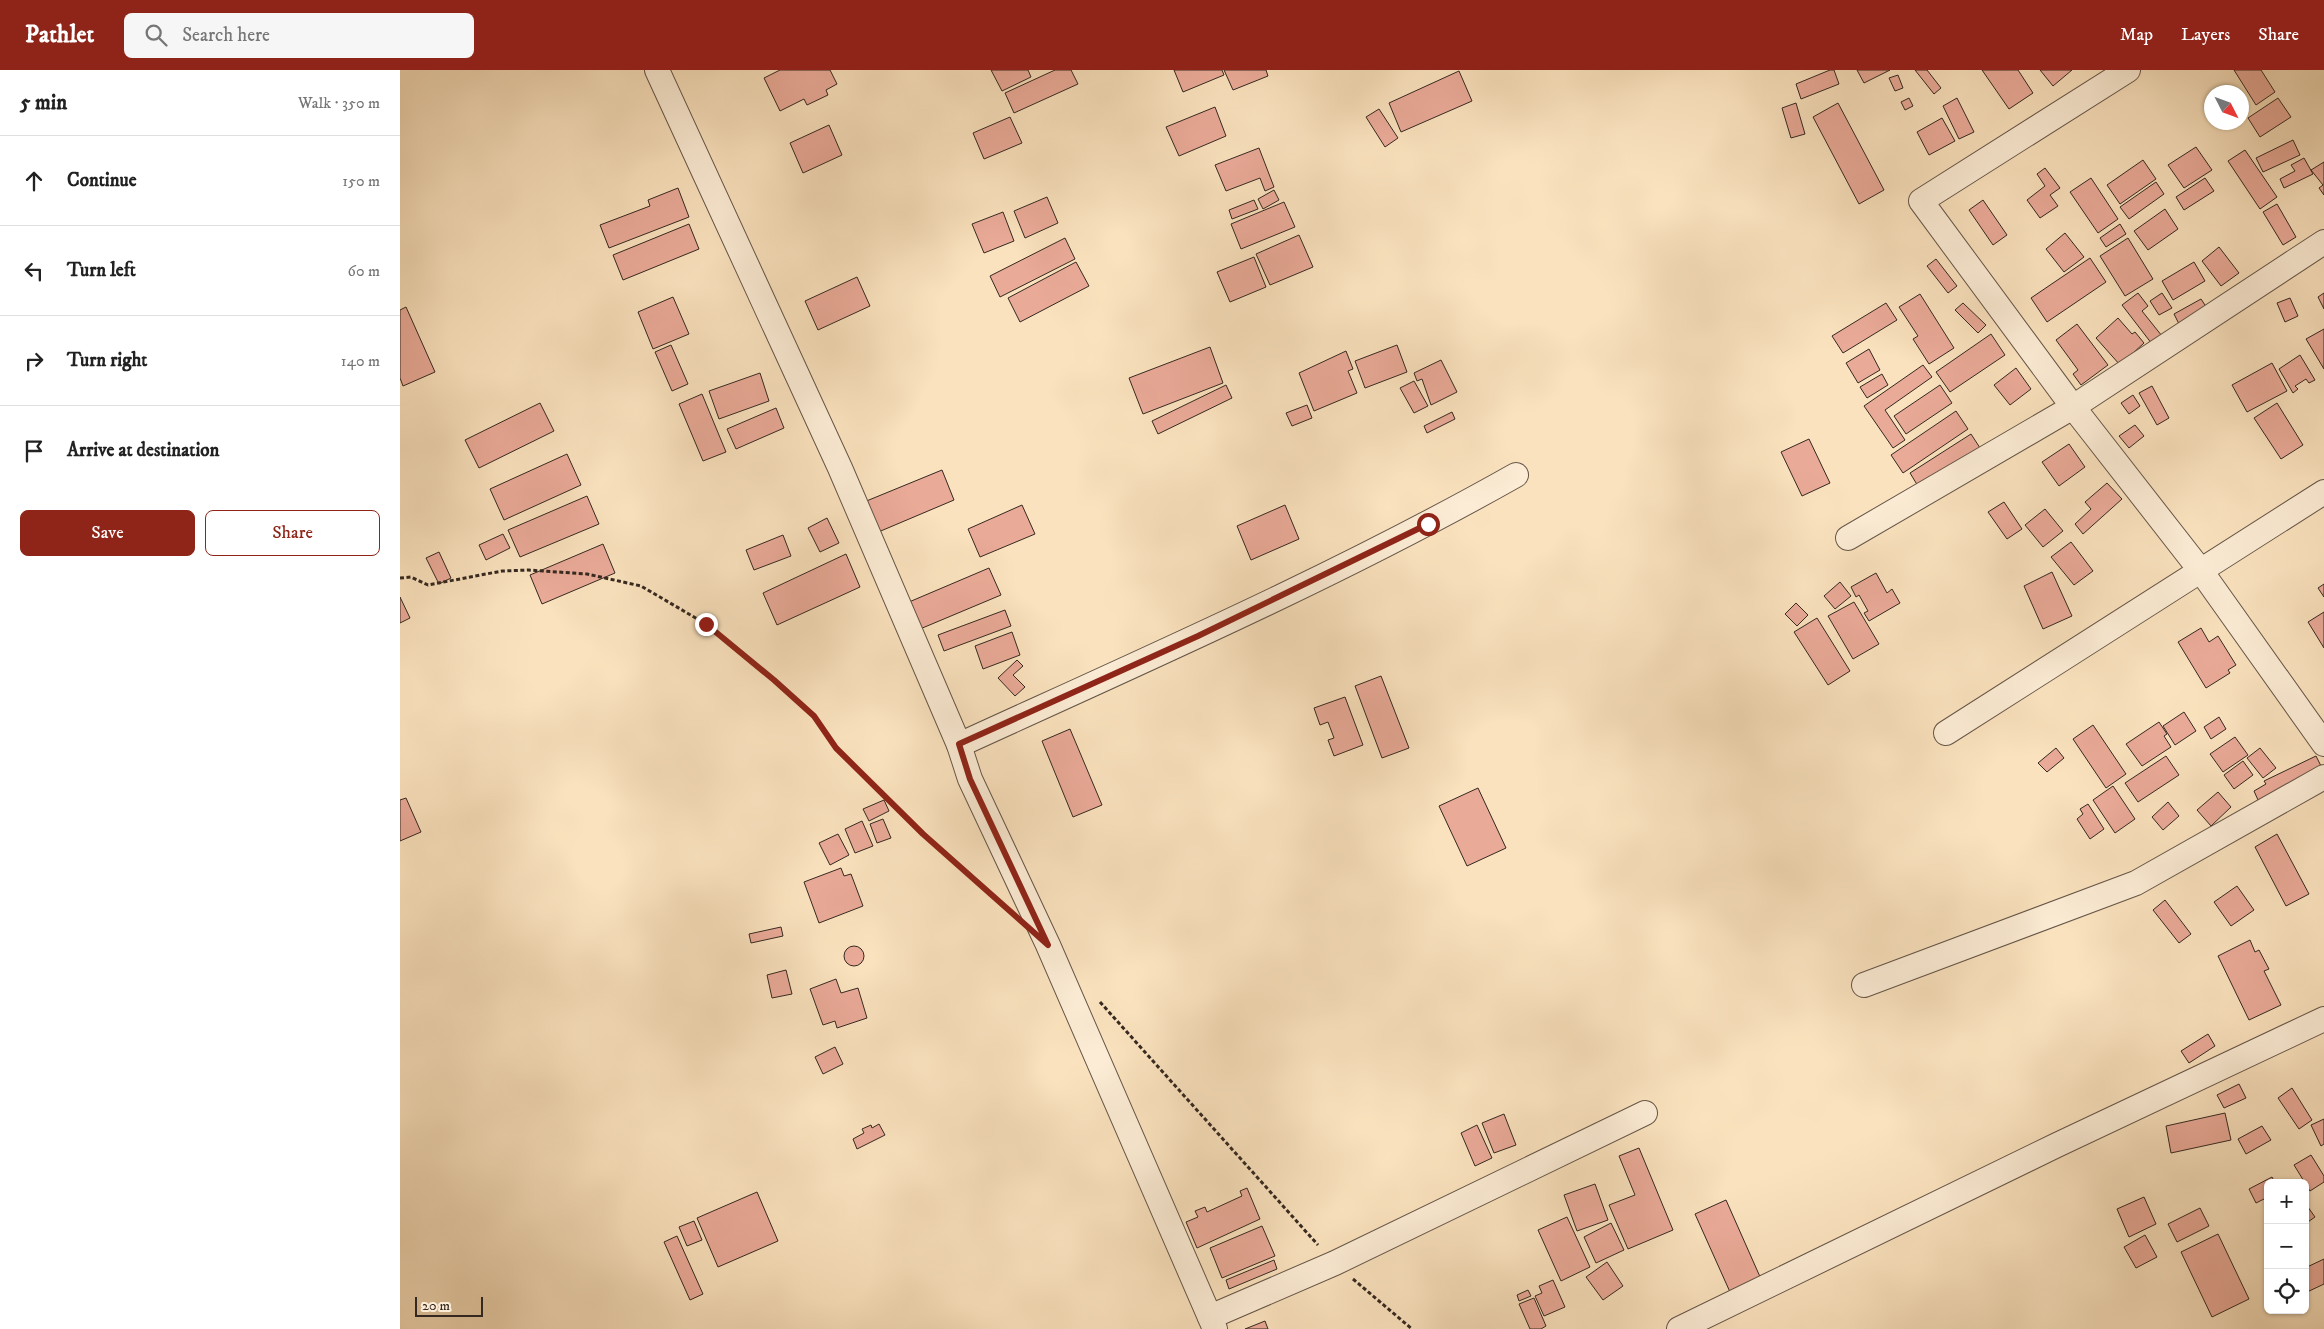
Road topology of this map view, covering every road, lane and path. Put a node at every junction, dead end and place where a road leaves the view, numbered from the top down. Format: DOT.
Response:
graph roads {
  1 [pos="657,70"];
  2 [pos="2128,70"];
  3 [pos="2324,242"];
  4 [pos="2073,407"];
  5 [pos="1516,475"];
  6 [pos="2324,492"];
  7 [pos="1848,538"];
  8 [pos="2200,570"];
  9 [pos="400,578"];
  10 [pos="1946,733"];
  11 [pos="959,744"];
  12 [pos="2324,744"];
  13 [pos="2324,777"];
  14 [pos="1004,906"];
  15 [pos="1864,984"];
  16 [pos="1094,996"];
  17 [pos="2324,1019"];
  18 [pos="1645,1113"];
  19 [pos="1335,1263"];
  20 [pos="1213,1323"];
  21 [pos="1412,1329"];
  22 [pos="1679,1329"];
  1 -- 11 [label="street"];
  2 -- 4 [label="street"];
  3 -- 4 [label="street"];
  4 -- 7 [label="street"];
  4 -- 8 [label="street"];
  5 -- 11 [label="street"];
  6 -- 8 [label="street"];
  8 -- 10 [label="street"];
  8 -- 12 [label="street"];
  9 -- 14 [label="path"];
  11 -- 20 [label="street"];
  13 -- 15 [label="street"];
  16 -- 19 [label="path"];
  17 -- 22 [label="street"];
  18 -- 19 [label="street"];
  19 -- 20 [label="street"];
  19 -- 21 [label="path"];
}
